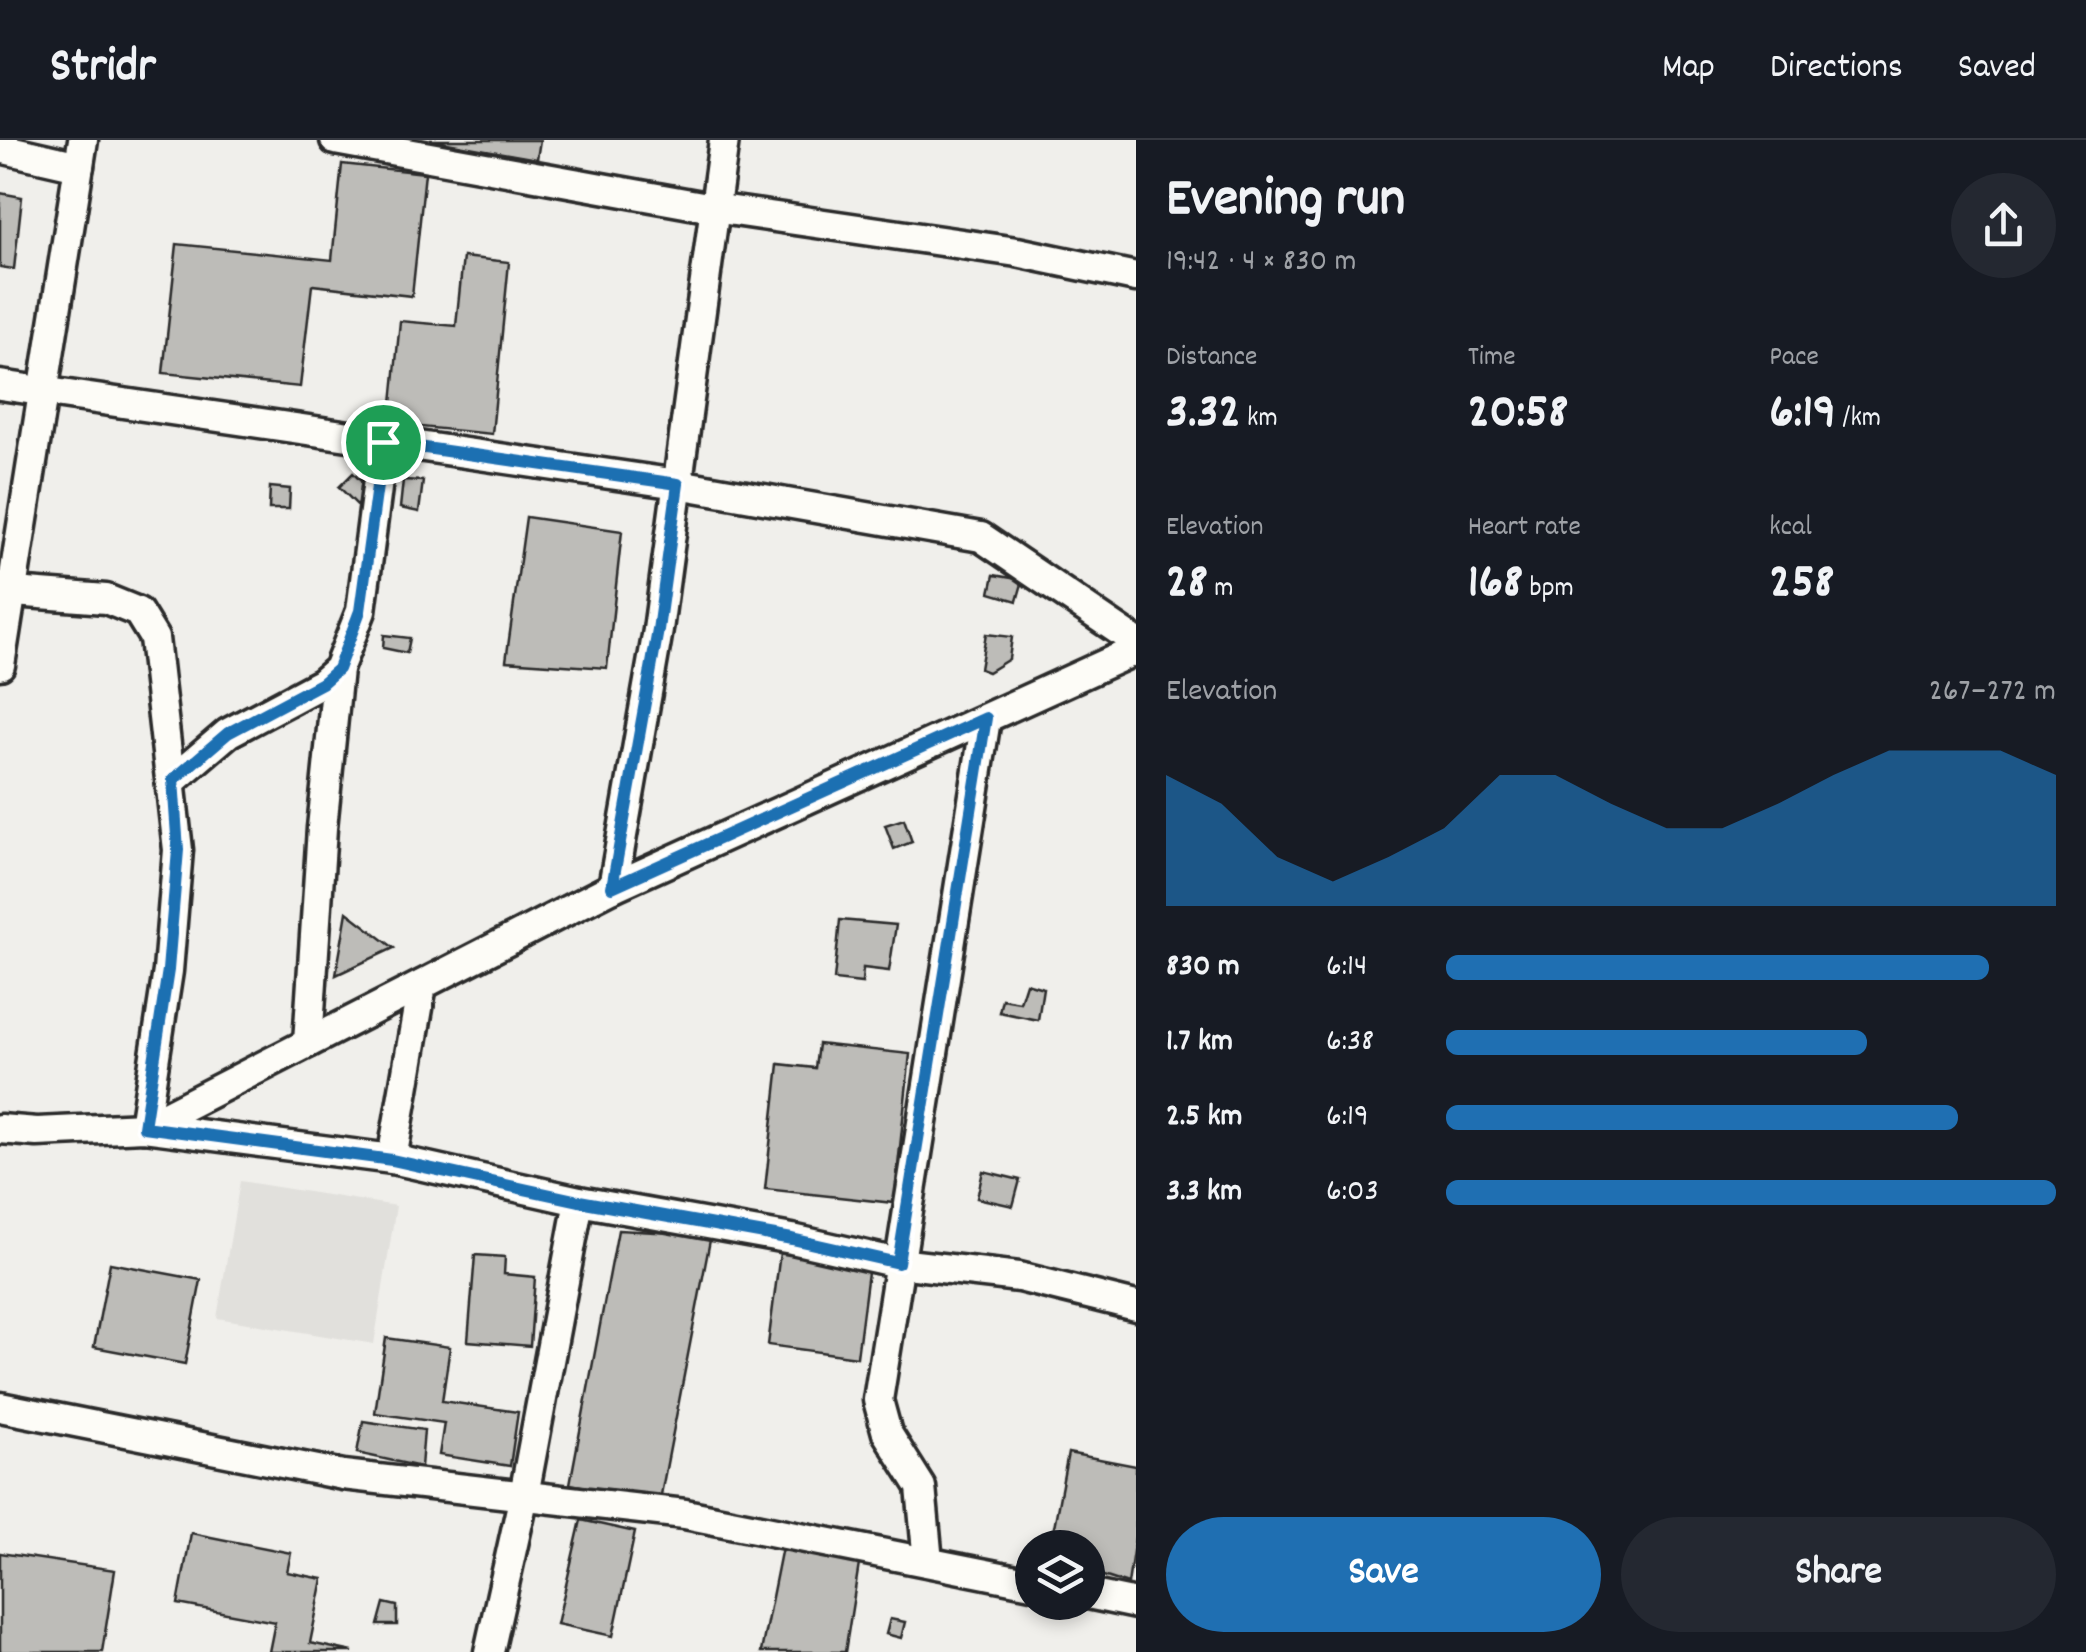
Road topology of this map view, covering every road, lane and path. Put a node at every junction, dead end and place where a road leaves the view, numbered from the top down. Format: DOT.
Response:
graph roads {
  1 [pos="336,140"];
  2 [pos="724,140"];
  3 [pos="0,148"];
  4 [pos="81,153"];
  5 [pos="713,208"];
  6 [pos="1136,277"];
  7 [pos="0,385"];
  8 [pos="44,393"];
  9 [pos="383,442"];
  10 [pos="678,484"];
  11 [pos="14,592"];
  12 [pos="1136,642"];
  13 [pos="1136,650"];
  14 [pos="0,665"];
  15 [pos="338,669"];
  16 [pos="986,718"];
  17 [pos="173,780"];
  18 [pos="612,887"];
  19 [pos="422,985"];
  20 [pos="308,1043"];
  21 [pos="144,1127"];
  22 [pos="0,1129"];
  23 [pos="37,1132"];
  24 [pos="0,1146"];
  25 [pos="392,1160"];
  26 [pos="579,1201"];
  27 [pos="898,1263"];
  28 [pos="1136,1306"];
  29 [pos="0,1407"];
  30 [pos="524,1495"];
  31 [pos="928,1562"];
  32 [pos="1015,1580"];
  33 [pos="1105,1598"];
  34 [pos="1136,1604"];
  35 [pos="488,1652"];
  1 -- 5 [label="street"];
  2 -- 5 [label="street"];
  3 -- 4 [label="street"];
  4 -- 8 [label="street"];
  5 -- 6 [label="street"];
  5 -- 10 [label="street"];
  7 -- 8 [label="street"];
  8 -- 9 [label="street"];
  8 -- 11 [label="street"];
  9 -- 10 [label="street"];
  9 -- 15 [label="street"];
  10 -- 12 [label="street"];
  10 -- 18 [label="street"];
  11 -- 14 [label="street"];
  11 -- 17 [label="street"];
  13 -- 16 [label="street"];
  15 -- 17 [label="street"];
  15 -- 20 [label="street"];
  16 -- 18 [label="street"];
  16 -- 27 [label="street"];
  17 -- 21 [label="street"];
  18 -- 19 [label="street"];
  19 -- 20 [label="street"];
  19 -- 25 [label="street"];
  20 -- 21 [label="street"];
  21 -- 23 [label="street"];
  21 -- 25 [label="street"];
  22 -- 23 [label="street"];
  23 -- 24 [label="street"];
  25 -- 26 [label="street"];
  26 -- 27 [label="street"];
  26 -- 30 [label="street"];
  27 -- 28 [label="street"];
  27 -- 31 [label="street"];
  29 -- 30 [label="street"];
  30 -- 31 [label="street"];
  30 -- 35 [label="street"];
  31 -- 32 [label="street"];
  33 -- 34 [label="street"];
}
